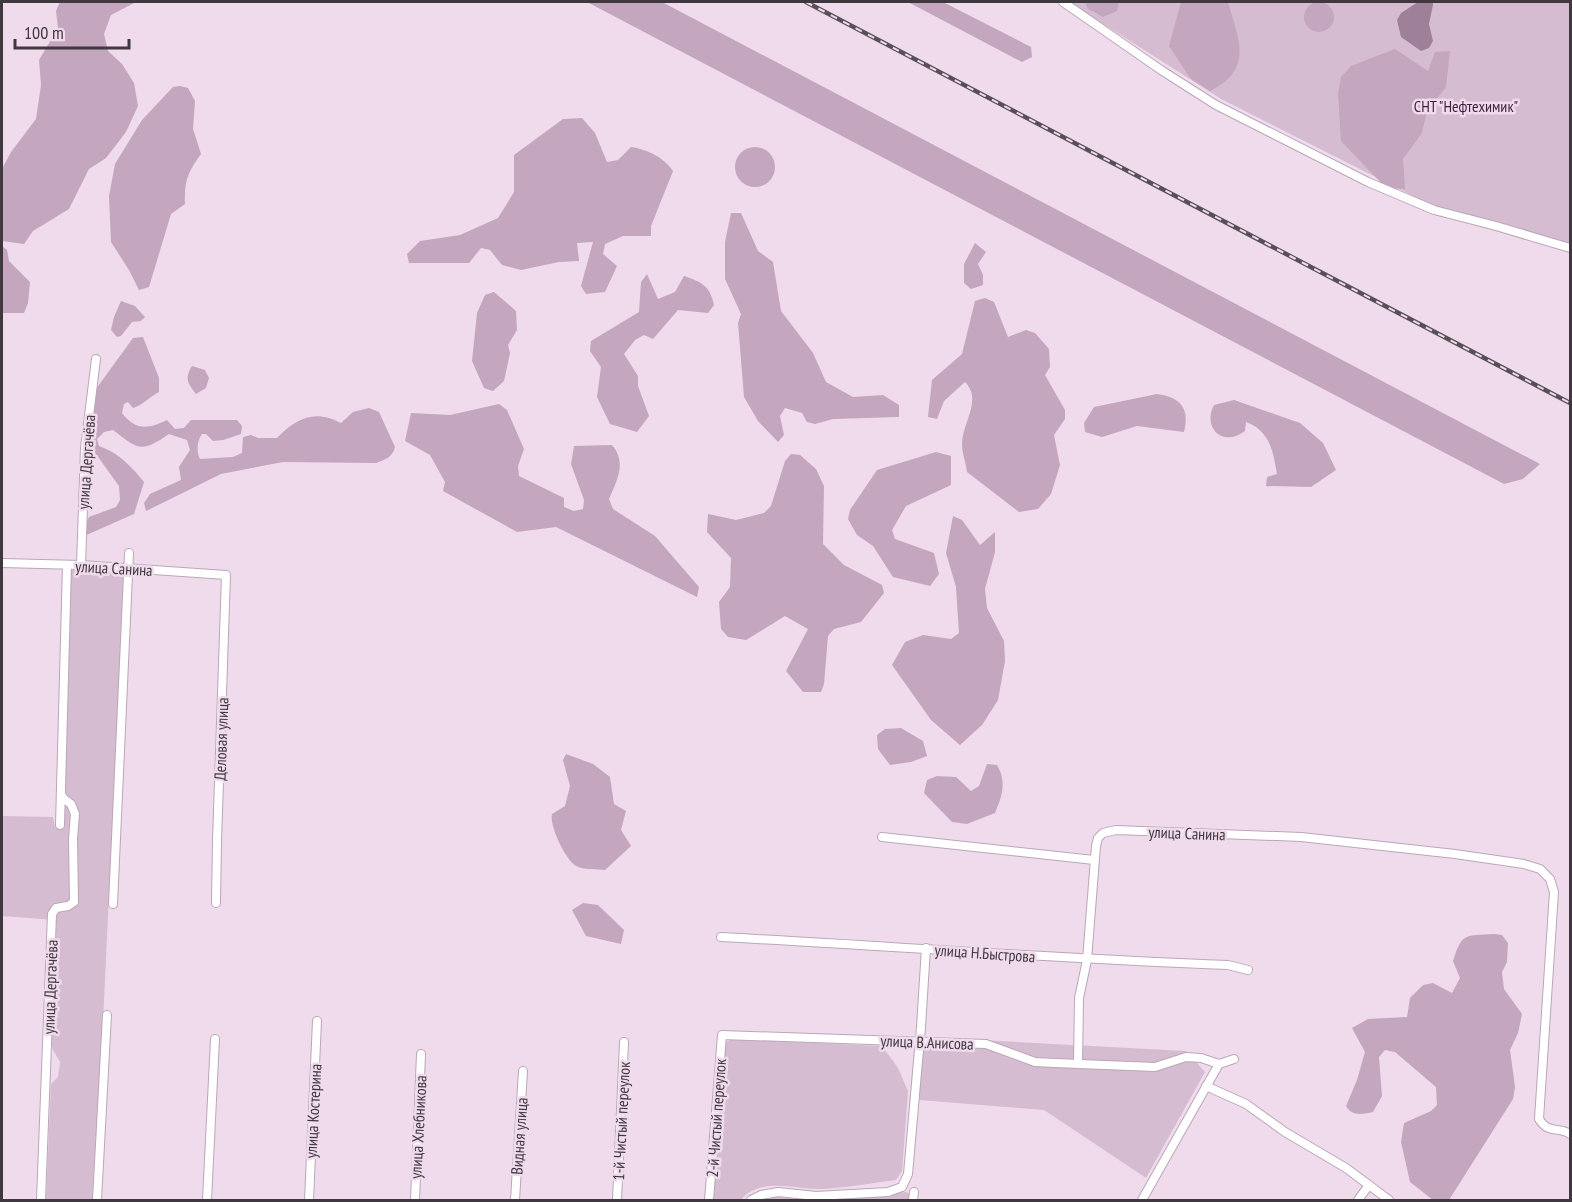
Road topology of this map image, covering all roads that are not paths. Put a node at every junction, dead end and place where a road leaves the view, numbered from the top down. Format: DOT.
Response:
graph roads {
  1 [pos="1064,2"];
  2 [pos="1570,248"];
  3 [pos="96,359"];
  4 [pos="129,553"];
  5 [pos="2,563"];
  6 [pos="67,565"];
  7 [pos="81,565"];
  8 [pos="128,568"];
  9 [pos="226,575"];
  10 [pos="62,794"];
  11 [pos="60,825"];
  12 [pos="882,837"];
  13 [pos="1094,860"];
  14 [pos="216,903"];
  15 [pos="113,904"];
  16 [pos="721,937"];
  17 [pos="926,948"];
  18 [pos="1087,960"];
  19 [pos="1248,970"];
  20 [pos="107,1015"];
  21 [pos="318,1021"];
  22 [pos="722,1035"];
  23 [pos="215,1039"];
  24 [pos="624,1042"];
  25 [pos="919,1042"];
  26 [pos="421,1054"];
  27 [pos="1234,1059"];
  28 [pos="1078,1063"];
  29 [pos="1219,1064"];
  30 [pos="523,1071"];
  31 [pos="1206,1086"];
  32 [pos="1570,1134"];
  33 [pos="1369,1185"];
  34 [pos="819,1198"];
  35 [pos="41,1200"];
  36 [pos="97,1200"];
  37 [pos="207,1200"];
  38 [pos="309,1200"];
  39 [pos="415,1200"];
  40 [pos="515,1200"];
  41 [pos="617,1200"];
  42 [pos="709,1200"];
  43 [pos="751,1200"];
  44 [pos="1142,1200"];
  45 [pos="1358,1200"];
  46 [pos="1389,1200"];
  1 -- 2 [label="street"];
  3 -- 7 [label="street, улица Дергачёва"];
  4 -- 8 [label="street"];
  5 -- 6 [label="street, улица Санина"];
  6 -- 7 [label="street, улица Санина"];
  6 -- 10 [label="street, улица Дергачёва"];
  7 -- 8 [label="street, улица Санина"];
  8 -- 9 [label="street, улица Санина"];
  8 -- 15 [label="street"];
  9 -- 14 [label="street, Деловая улица"];
  10 -- 11 [label="street, улица Дергачёва"];
  10 -- 35 [label="street, улица Дергачёва"];
  12 -- 13 [label="street"];
  13 -- 18 [label="street, улица Санина"];
  13 -- 32 [label="street, улица Санина"];
  16 -- 17 [label="street, улица Н.Быстрова"];
  17 -- 18 [label="street, улица Н.Быстрова"];
  17 -- 25 [label="street"];
  18 -- 19 [label="street, улица Н.Быстрова"];
  18 -- 28 [label="street, улица Санина"];
  20 -- 36 [label="street"];
  21 -- 38 [label="street, улица Костерина"];
  22 -- 25 [label="street, улица В.Анисова"];
  22 -- 42 [label="street, 2-й Чистый переулок"];
  23 -- 37 [label="street"];
  24 -- 41 [label="street, 1-й Чистый переулок"];
  25 -- 28 [label="street, улица В.Анисова"];
  25 -- 34 [label="street"];
  26 -- 39 [label="street, улица Хлебникова"];
  27 -- 29 [label="street"];
  28 -- 29 [label="street, улица В.Анисова"];
  29 -- 31 [label="street"];
  30 -- 40 [label="street, Видная улица"];
  31 -- 33 [label="street"];
  31 -- 44 [label="street"];
  33 -- 45 [label="street"];
  33 -- 46 [label="street"];
  34 -- 43 [label="street"];
}
